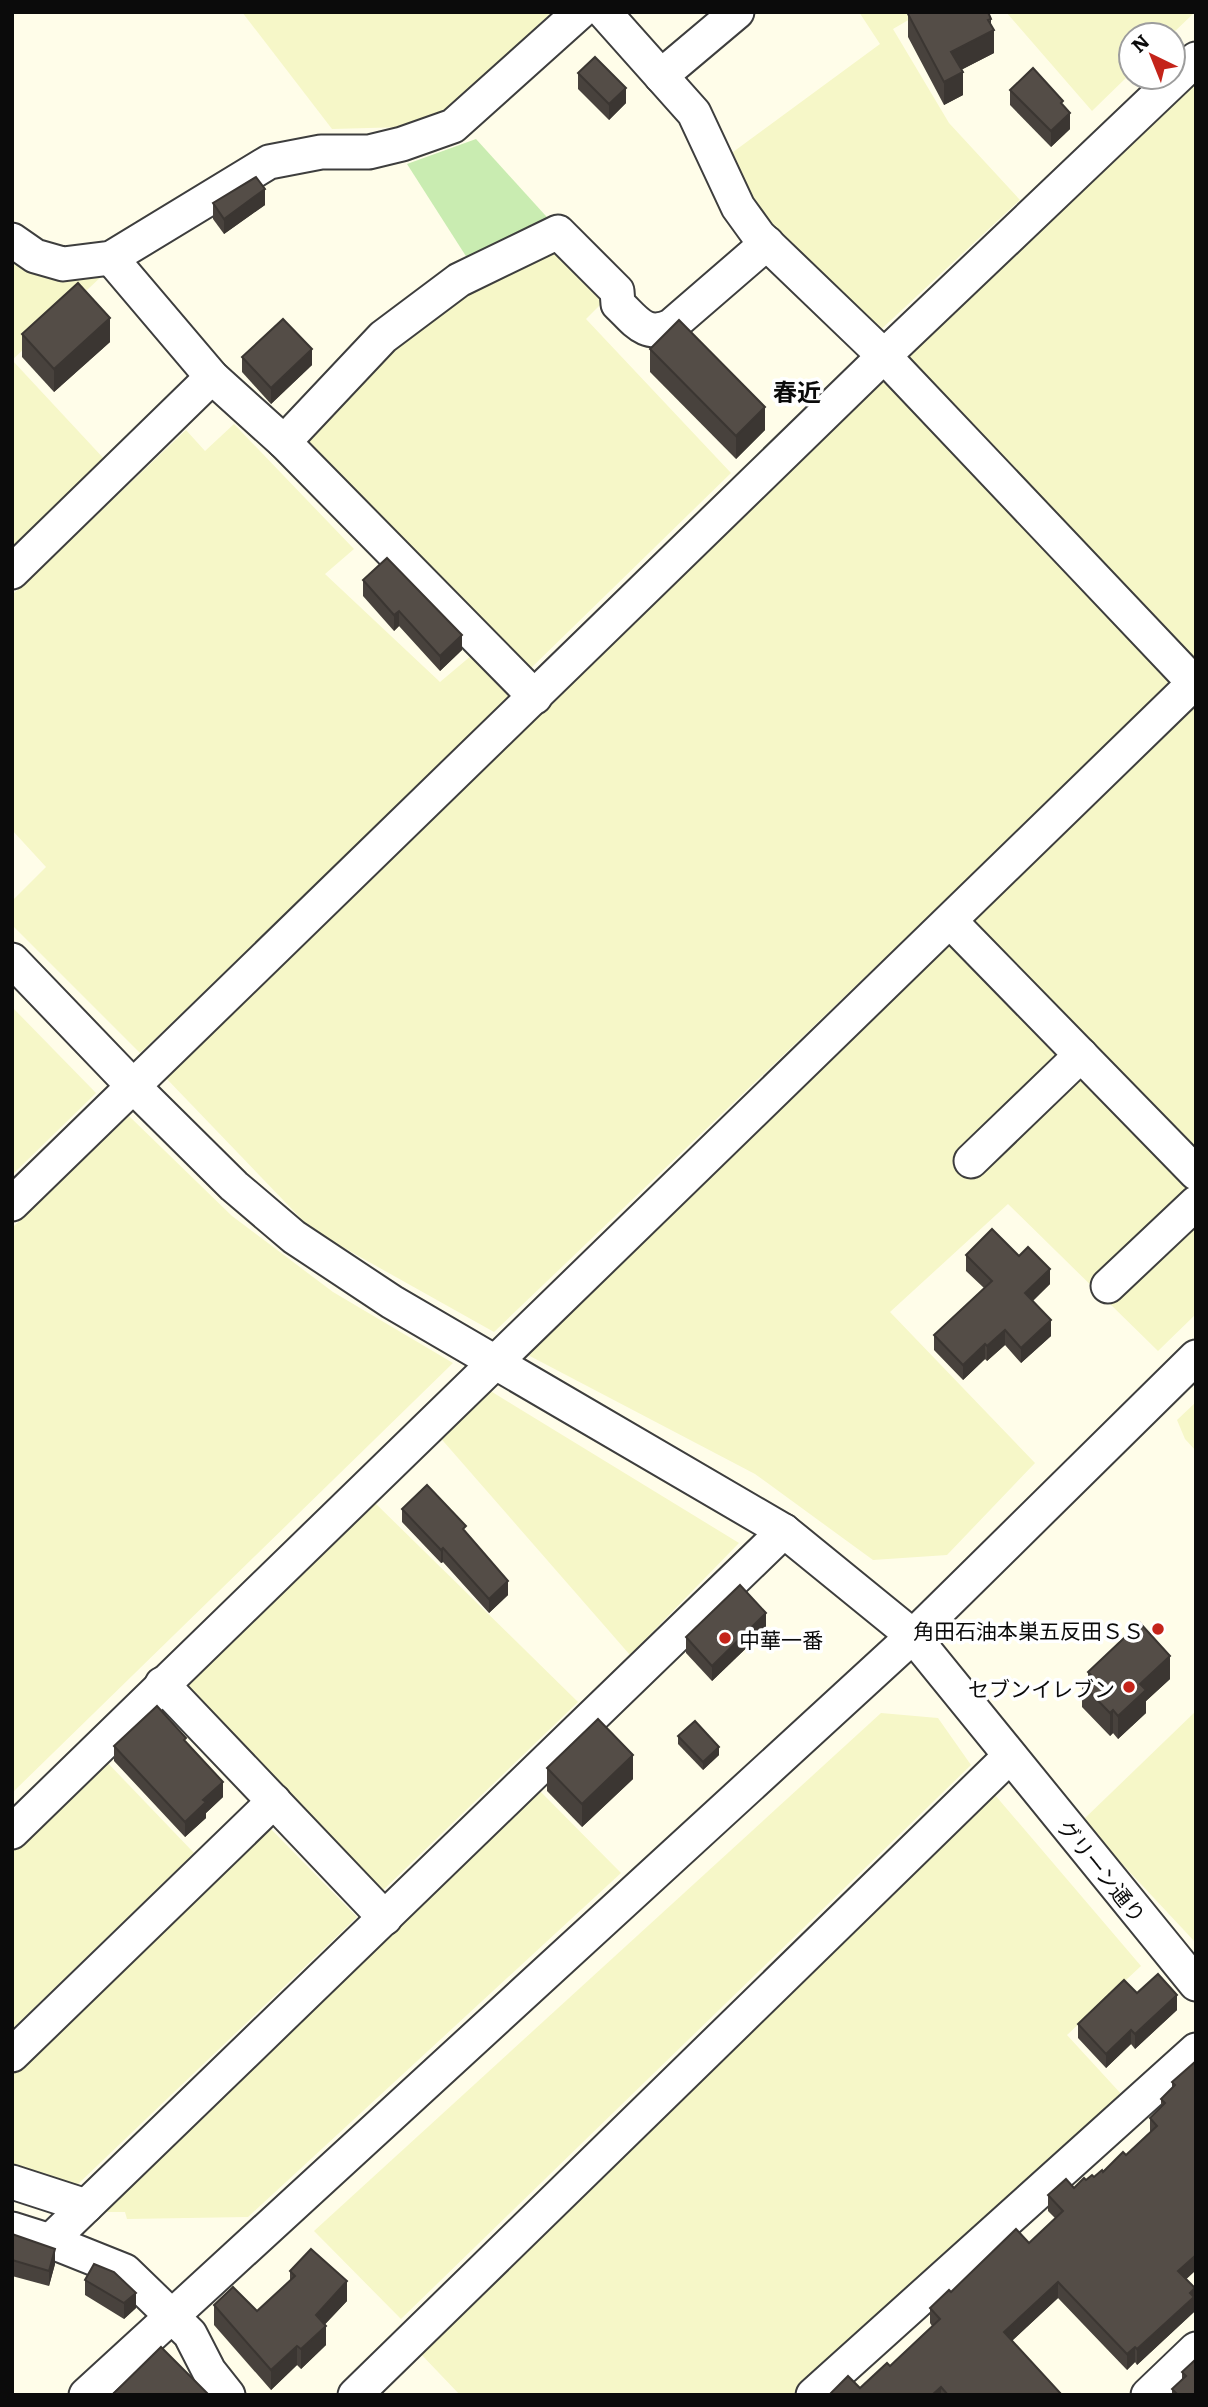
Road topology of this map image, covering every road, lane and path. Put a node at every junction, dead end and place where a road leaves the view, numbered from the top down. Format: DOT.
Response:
graph roads {
  1 [pos="580,12"];
  2 [pos="604,12"];
  3 [pos="737,12"];
  4 [pos="1196,59"];
  5 [pos="660,76"];
  6 [pos="12,240"];
  7 [pos="767,243"];
  8 [pos="111,258"];
  9 [pos="884,356"];
  10 [pos="212,377"];
  11 [pos="284,442"];
  12 [pos="12,572"];
  13 [pos="1195,683"];
  14 [pos="535,697"];
  15 [pos="950,921"];
  16 [pos="12,960"];
  17 [pos="1081,1055"];
  18 [pos="134,1087"];
  19 [pos="971,1161"];
  20 [pos="1196,1173"];
  21 [pos="1196,1203"];
  22 [pos="12,1204"];
  23 [pos="1108,1286"];
  24 [pos="1196,1357"];
  25 [pos="496,1362"];
  26 [pos="784,1531"];
  27 [pos="913,1636"];
  28 [pos="162,1685"];
  29 [pos="1010,1756"];
  30 [pos="274,1801"];
  31 [pos="12,1832"];
  32 [pos="385,1918"];
  33 [pos="1196,1984"];
  34 [pos="1196,2050"];
  35 [pos="12,2055"];
  36 [pos="12,2182"];
  37 [pos="86,2206"];
  38 [pos="12,2230"];
  39 [pos="50,2241"];
  40 [pos="171,2315"];
  41 [pos="1196,2349"];
  42 [pos="86,2395"];
  43 [pos="228,2395"];
  44 [pos="355,2395"];
  45 [pos="813,2395"];
  46 [pos="1148,2395"];
  1 -- 8 [label="street"];
  2 -- 5 [label="street"];
  3 -- 5 [label="street"];
  4 -- 9 [label="street"];
  5 -- 7 [label="street"];
  6 -- 8 [label="street"];
  7 -- 9 [label="street"];
  7 -- 11 [label="street"];
  8 -- 10 [label="street"];
  9 -- 13 [label="street"];
  9 -- 14 [label="street"];
  10 -- 11 [label="street"];
  10 -- 12 [label="street"];
  11 -- 14 [label="street"];
  13 -- 15 [label="street"];
  14 -- 18 [label="street"];
  15 -- 17 [label="street"];
  15 -- 25 [label="street"];
  16 -- 18 [label="street, グリーン通り"];
  17 -- 19 [label="street"];
  17 -- 20 [label="street"];
  18 -- 22 [label="street"];
  18 -- 25 [label="street, グリーン通り"];
  21 -- 23 [label="street"];
  24 -- 27 [label="street"];
  25 -- 26 [label="street, グリーン通り"];
  25 -- 28 [label="street"];
  26 -- 27 [label="street, グリーン通り"];
  26 -- 32 [label="street"];
  27 -- 29 [label="street, グリーン通り"];
  27 -- 40 [label="street"];
  28 -- 30 [label="street"];
  28 -- 31 [label="street"];
  29 -- 33 [label="street, グリーン通り"];
  29 -- 44 [label="street"];
  30 -- 32 [label="street"];
  30 -- 35 [label="street"];
  32 -- 37 [label="street"];
  34 -- 45 [label="street"];
  36 -- 37 [label="street"];
  37 -- 39 [label="street"];
  38 -- 39 [label="street"];
  39 -- 40 [label="street"];
  40 -- 42 [label="street"];
  40 -- 43 [label="street"];
  41 -- 46 [label="street"];
}
